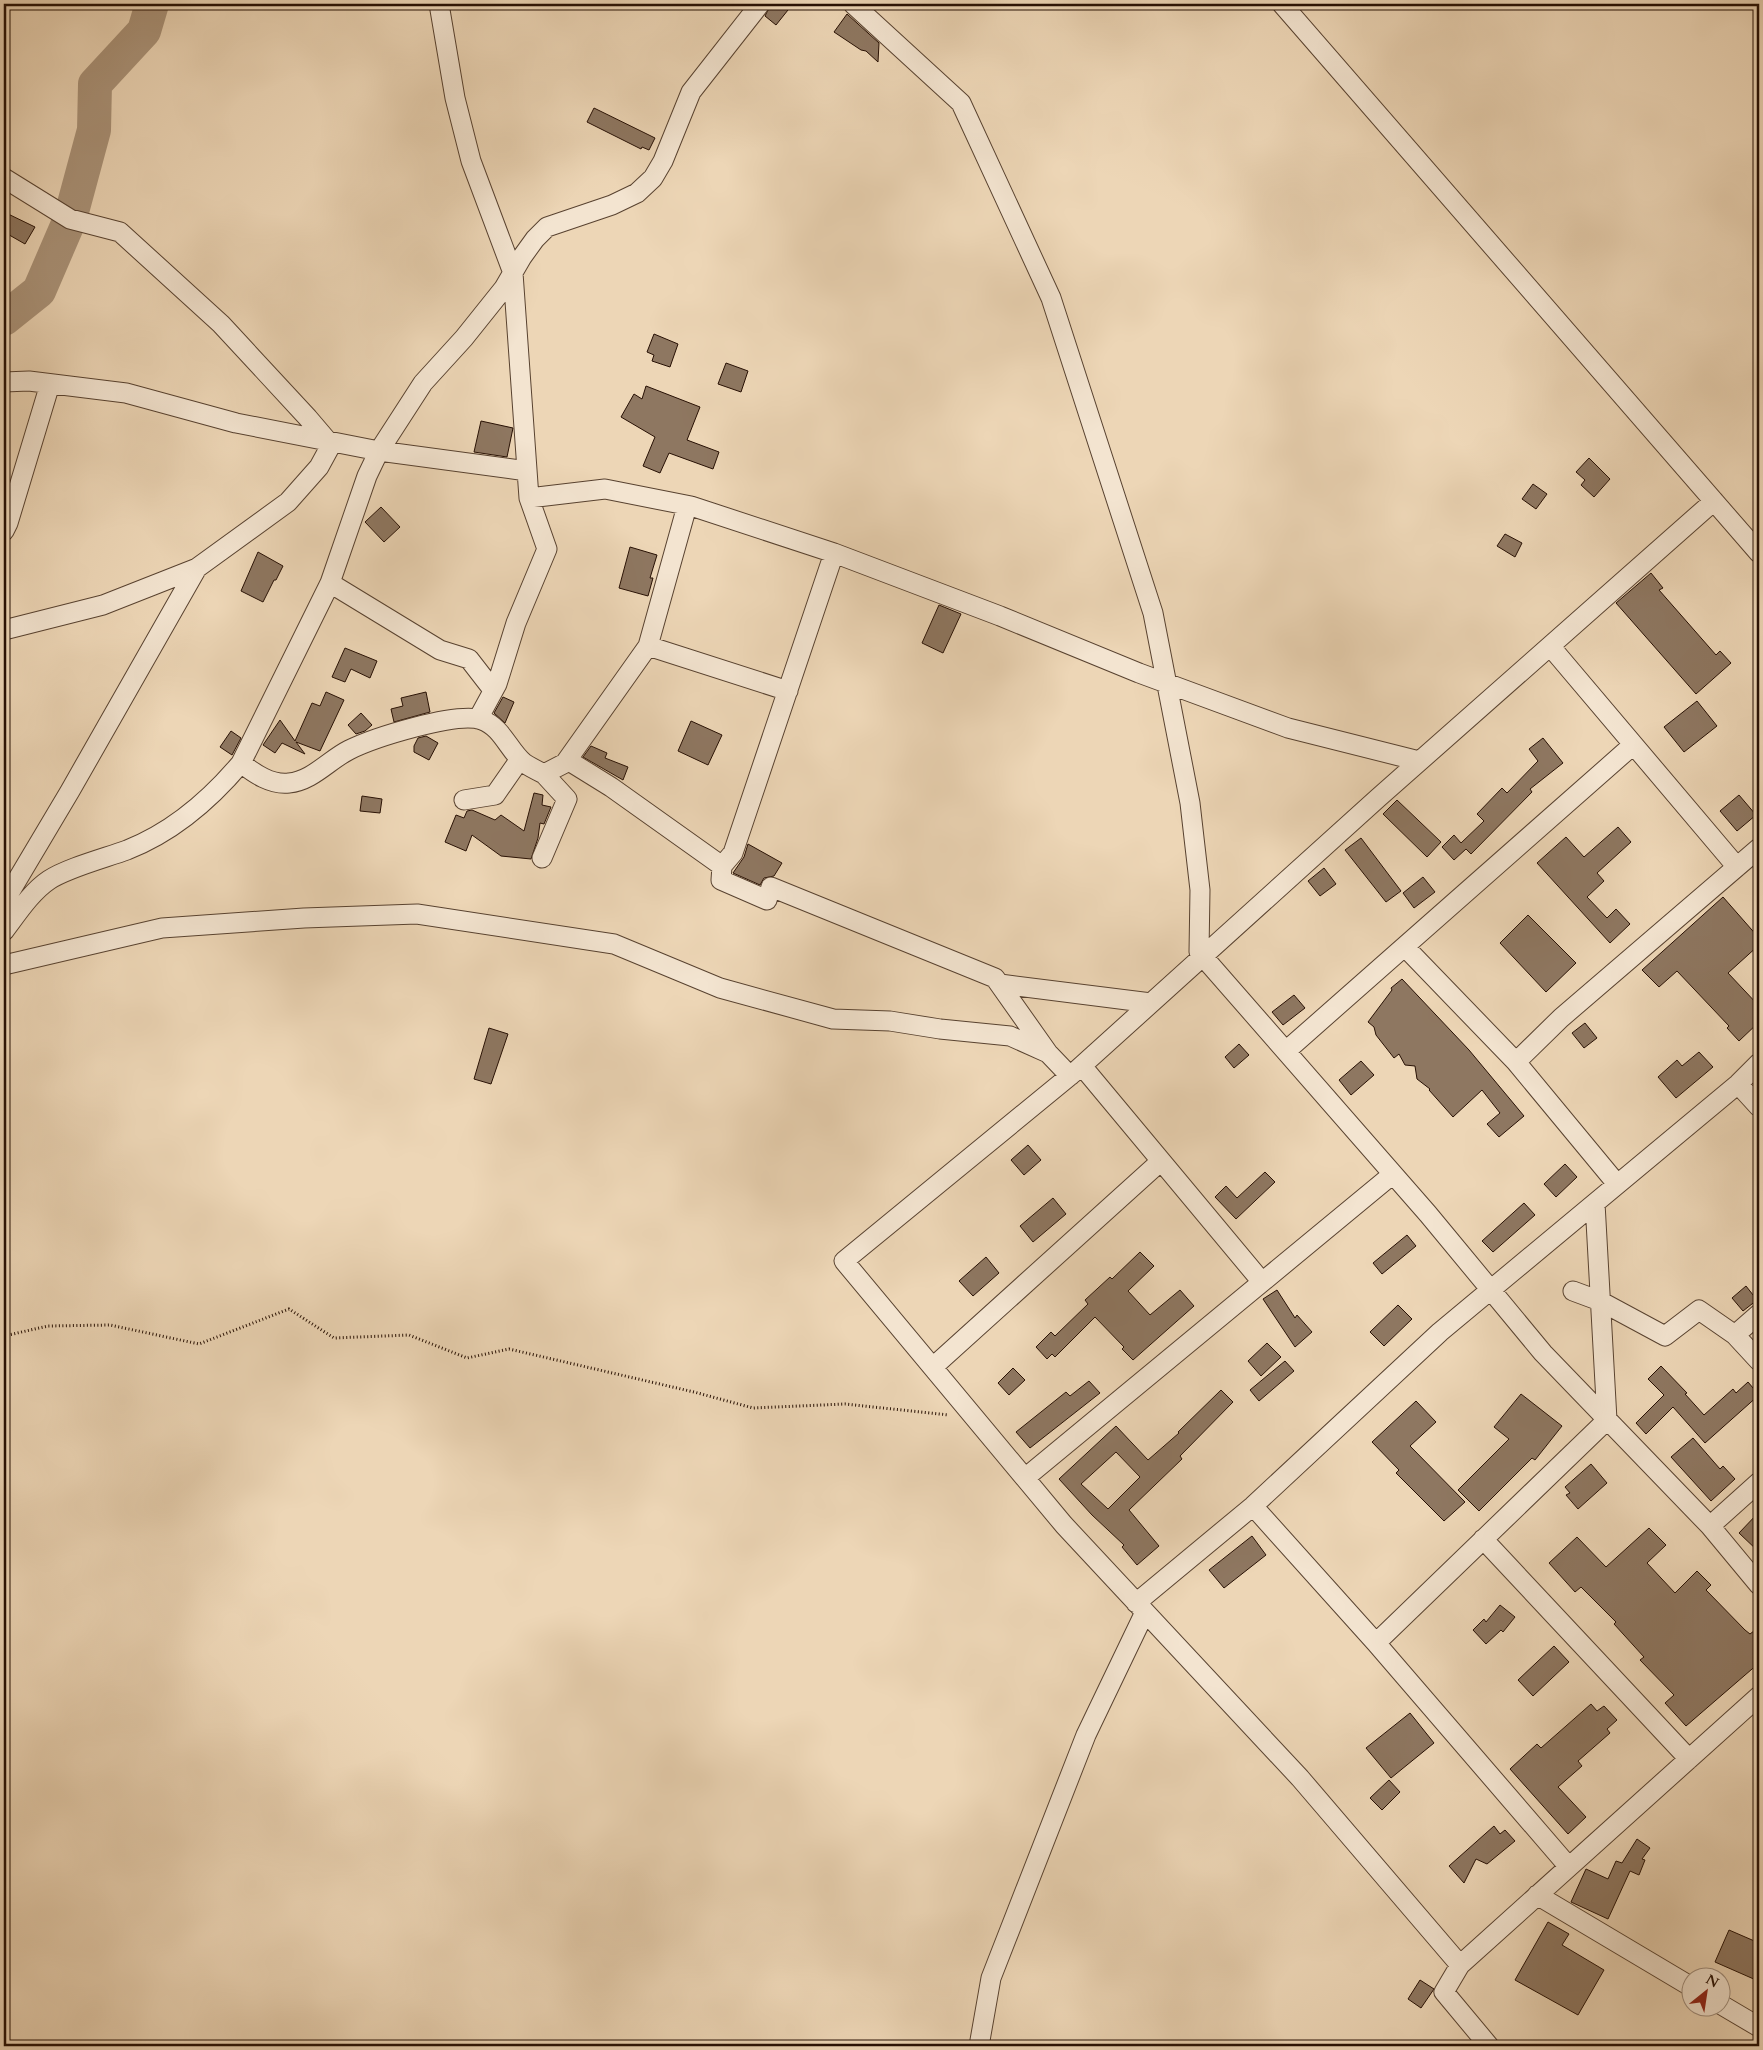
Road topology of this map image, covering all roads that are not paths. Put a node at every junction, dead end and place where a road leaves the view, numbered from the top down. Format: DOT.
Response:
graph roads {
  1 [pos="439,4"];
  2 [pos="760,4"];
  3 [pos="853,4"];
  4 [pos="1282,4"];
  5 [pos="4,178"];
  6 [pos="513,273"];
  7 [pos="4,382"];
  8 [pos="50,384"];
  9 [pos="328,441"];
  10 [pos="379,452"];
  11 [pos="527,471"];
  12 [pos="529,498"];
  13 [pos="1714,501"];
  14 [pos="687,506"];
  15 [pos="4,531"];
  16 [pos="834,553"];
  17 [pos="1759,553"];
  18 [pos="197,568"];
  19 [pos="330,583"];
  20 [pos="4,630"];
  21 [pos="648,646"];
  22 [pos="1550,646"];
  23 [pos="1167,683"];
  24 [pos="493,690"];
  25 [pos="788,691"];
  26 [pos="478,719"];
  27 [pos="1633,745"];
  28 [pos="520,758"];
  29 [pos="1419,761"];
  30 [pos="565,763"];
  31 [pos="241,764"];
  32 [pos="544,774"];
  33 [pos="464,800"];
  34 [pos="1759,848"];
  35 [pos="542,858"];
  36 [pos="722,866"];
  37 [pos="1737,867"];
  38 [pos="4,902"];
  39 [pos="4,931"];
  40 [pos="1405,947"];
  41 [pos="1203,956"];
  42 [pos="4,965"];
  43 [pos="1000,984"];
  44 [pos="1151,1003"];
  45 [pos="1286,1051"];
  46 [pos="1048,1053"];
  47 [pos="1516,1062"];
  48 [pos="1759,1063"];
  49 [pos="1076,1071"];
  50 [pos="1738,1084"];
  51 [pos="1759,1107"];
  52 [pos="1161,1161"];
  53 [pos="1393,1174"];
  54 [pos="1617,1184"];
  55 [pos="1595,1203"];
  56 [pos="1262,1282"];
  57 [pos="1491,1290"];
  58 [pos="1573,1291"];
  59 [pos="1600,1301"];
  60 [pos="1759,1314"];
  61 [pos="1735,1336"];
  62 [pos="1759,1361"];
  63 [pos="932,1367"];
  64 [pos="1607,1420"];
  65 [pos="1025,1478"];
  66 [pos="1759,1482"];
  67 [pos="1253,1506"];
  68 [pos="1710,1526"];
  69 [pos="1483,1539"];
  70 [pos="1759,1585"];
  71 [pos="1141,1607"];
  72 [pos="1376,1643"];
  73 [pos="1759,1696"];
  74 [pos="1689,1759"];
  75 [pos="1569,1867"];
  76 [pos="1537,1895"];
  77 [pos="1460,1965"];
  78 [pos="1680,1980"];
  79 [pos="1730,2010"];
  80 [pos="1759,2027"];
  81 [pos="979,2046"];
  82 [pos="1489,2046"];
  1 -- 6 [label="street"];
  2 -- 6 [label="street"];
  3 -- 23 [label="street"];
  4 -- 13 [label="street"];
  5 -- 9 [label="street"];
  6 -- 10 [label="street"];
  6 -- 11 [label="street"];
  7 -- 8 [label="street"];
  8 -- 9 [label="street"];
  8 -- 15 [label="street"];
  9 -- 10 [label="street"];
  9 -- 18 [label="street"];
  10 -- 11 [label="street"];
  10 -- 19 [label="street"];
  11 -- 12 [label="street"];
  12 -- 14 [label="street"];
  12 -- 24 [label="street"];
  13 -- 17 [label="street"];
  13 -- 22 [label="street"];
  14 -- 16 [label="street"];
  14 -- 21 [label="street"];
  16 -- 23 [label="street"];
  16 -- 25 [label="street"];
  18 -- 20 [label="street"];
  18 -- 38 [label="street"];
  19 -- 24 [label="street"];
  19 -- 31 [label="street"];
  21 -- 25 [label="street"];
  21 -- 30 [label="street"];
  22 -- 27 [label="street"];
  22 -- 29 [label="street"];
  23 -- 29 [label="street"];
  23 -- 41 [label="street"];
  24 -- 26 [label="street"];
  25 -- 36 [label="street"];
  26 -- 28 [label="street"];
  26 -- 31 [label="street"];
  27 -- 37 [label="street"];
  27 -- 40 [label="street"];
  28 -- 32 [label="street"];
  28 -- 33 [label="street"];
  29 -- 41 [label="street"];
  30 -- 32 [label="street"];
  30 -- 36 [label="street"];
  31 -- 39 [label="street"];
  32 -- 35 [label="street"];
  34 -- 37 [label="street"];
  36 -- 43 [label="street"];
  37 -- 47 [label="street"];
  40 -- 45 [label="street"];
  40 -- 47 [label="street"];
  41 -- 44 [label="street"];
  41 -- 45 [label="street"];
  42 -- 46 [label="street"];
  43 -- 44 [label="street"];
  43 -- 46 [label="street"];
  44 -- 49 [label="street"];
  45 -- 53 [label="street"];
  46 -- 49 [label="street"];
  47 -- 54 [label="street"];
  48 -- 50 [label="street"];
  49 -- 52 [label="street"];
  49 -- 63 [label="street"];
  50 -- 51 [label="street"];
  50 -- 54 [label="street"];
  52 -- 56 [label="street"];
  52 -- 63 [label="street"];
  53 -- 56 [label="street"];
  53 -- 57 [label="street"];
  54 -- 55 [label="street"];
  55 -- 57 [label="street"];
  55 -- 59 [label="street"];
  56 -- 65 [label="street"];
  57 -- 64 [label="street"];
  57 -- 67 [label="street"];
  58 -- 59 [label="street"];
  59 -- 61 [label="street"];
  59 -- 64 [label="street"];
  60 -- 61 [label="street"];
  61 -- 62 [label="street"];
  63 -- 65 [label="street"];
  64 -- 68 [label="street"];
  64 -- 69 [label="street"];
  65 -- 71 [label="street"];
  66 -- 68 [label="street"];
  67 -- 71 [label="street"];
  67 -- 72 [label="street"];
  68 -- 70 [label="street"];
  69 -- 72 [label="street"];
  69 -- 74 [label="street"];
  71 -- 77 [label="street"];
  71 -- 81 [label="street"];
  72 -- 75 [label="street"];
  73 -- 74 [label="street"];
  74 -- 75 [label="street"];
  75 -- 76 [label="street"];
  76 -- 77 [label="street"];
  76 -- 78 [label="street"];
  77 -- 82 [label="street"];
  79 -- 80 [label="street"];
}
